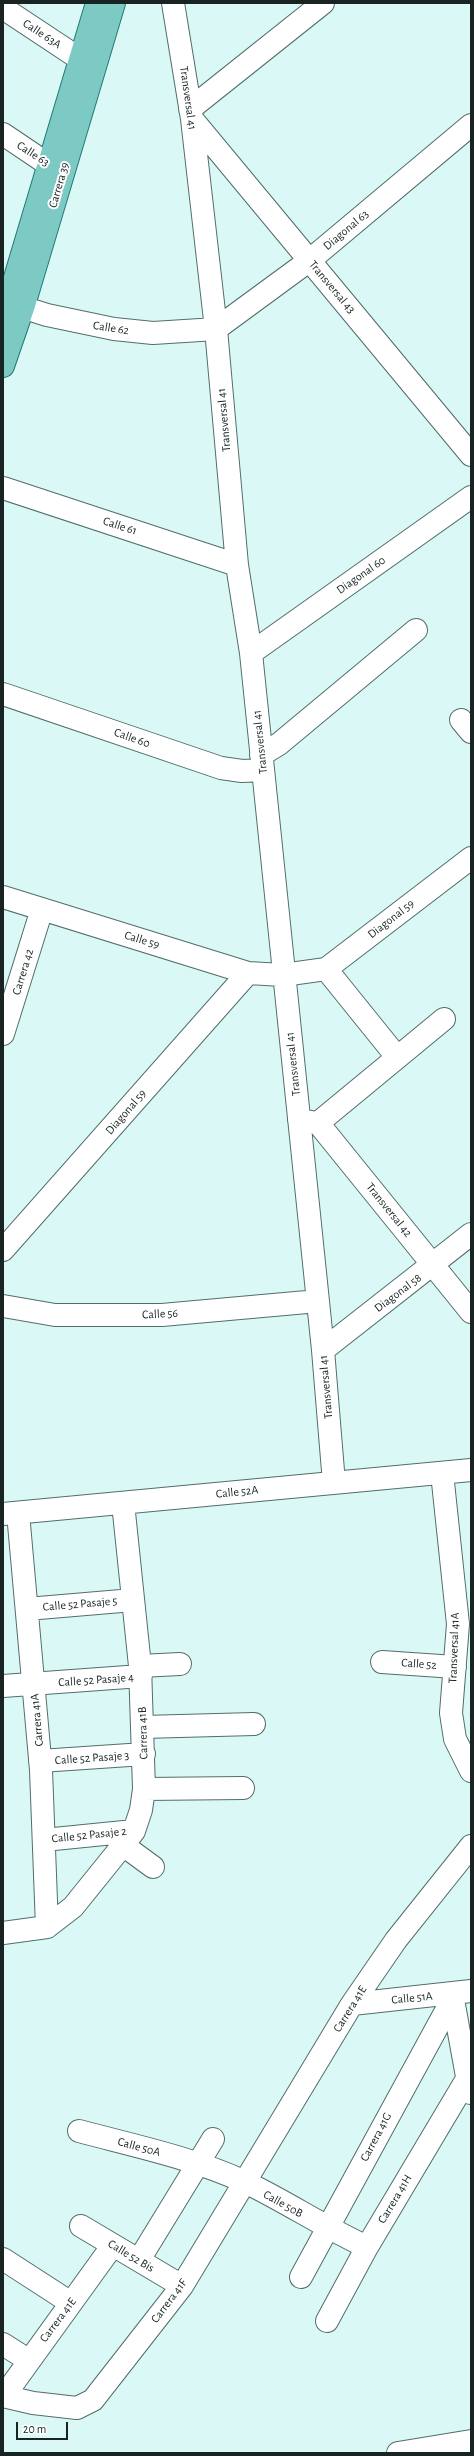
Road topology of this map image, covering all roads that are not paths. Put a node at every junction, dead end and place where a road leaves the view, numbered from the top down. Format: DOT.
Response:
graph roads {
  1 [pos="97,3"];
  2 [pos="114,3"];
  3 [pos="173,3"];
  4 [pos="324,3"];
  5 [pos="3,8"];
  6 [pos="80,59"];
  7 [pos="191,114"];
  8 [pos="471,125"];
  9 [pos="3,134"];
  10 [pos="56,169"];
  11 [pos="310,260"];
  12 [pos="12,310"];
  13 [pos="216,329"];
  14 [pos="3,366"];
  15 [pos="471,455"];
  16 [pos="3,488"];
  17 [pos="471,497"];
  18 [pos="237,565"];
  19 [pos="416,630"];
  20 [pos="250,653"];
  21 [pos="3,694"];
  22 [pos="262,763"];
  23 [pos="471,858"];
  24 [pos="3,897"];
  25 [pos="42,909"];
  26 [pos="326,969"];
  27 [pos="248,973"];
  28 [pos="283,975"];
  29 [pos="444,1019"];
  30 [pos="3,1034"];
  31 [pos="397,1058"];
  32 [pos="309,1121"];
  33 [pos="471,1234"];
  34 [pos="3,1250"];
  35 [pos="434,1265"];
  36 [pos="318,1301"];
  37 [pos="3,1306"];
  38 [pos="471,1312"];
  39 [pos="323,1350"];
  40 [pos="471,1470"];
  41 [pos="442,1473"];
  42 [pos="334,1483"];
  43 [pos="123,1504"];
  44 [pos="11,1513"];
  45 [pos="133,1600"];
  46 [pos="27,1609"];
  47 [pos="382,1662"];
  48 [pos="180,1664"];
  49 [pos="455,1667"];
  50 [pos="140,1671"];
  51 [pos="34,1684"];
  52 [pos="3,1686"];
  53 [pos="254,1724"];
  54 [pos="143,1727"];
  55 [pos="144,1754"];
  56 [pos="40,1761"];
  57 [pos="471,1771"];
  58 [pos="243,1788"];
  59 [pos="144,1789"];
  60 [pos="128,1838"];
  61 [pos="44,1840"];
  62 [pos="471,1846"];
  63 [pos="153,1867"];
  64 [pos="47,1928"];
  65 [pos="3,1933"];
  66 [pos="458,1994"];
  67 [pos="352,2004"];
  68 [pos="467,2079"];
  69 [pos="471,2101"];
  70 [pos="79,2131"];
  71 [pos="213,2139"];
  72 [pos="198,2163"];
  73 [pos="246,2183"];
  74 [pos="81,2226"];
  75 [pos="328,2229"];
  76 [pos="113,2245"];
  77 [pos="367,2247"];
  78 [pos="3,2260"];
  79 [pos="139,2260"];
  80 [pos="301,2277"];
  81 [pos="182,2286"];
  82 [pos="71,2303"];
  83 [pos="326,2321"];
  84 [pos="3,2344"];
  85 [pos="28,2360"];
  86 [pos="3,2396"];
  87 [pos="471,2441"];
  88 [pos="398,2453"];
  1 -- 6 [label="main road, Carrera 39"];
  2 -- 10 [label="main road, Carrera 39"];
  3 -- 7 [label="street, Transversal 41"];
  4 -- 7 [label="street"];
  5 -- 6 [label="street, Calle 63A"];
  6 -- 10 [label="main road, Carrera 39"];
  7 -- 11 [label="street, Transversal 43"];
  7 -- 13 [label="street, Transversal 41"];
  8 -- 11 [label="street, Diagonal 63"];
  9 -- 10 [label="street, Calle 63"];
  10 -- 12 [label="main road, Carrera 39"];
  11 -- 13 [label="street, Diagonal 63"];
  11 -- 15 [label="street, Transversal 43"];
  12 -- 13 [label="street, Calle 62"];
  12 -- 14 [label="main road, Carrera 39"];
  13 -- 18 [label="street, Transversal 41"];
  16 -- 18 [label="street, Calle 61"];
  17 -- 20 [label="street, Diagonal 60"];
  18 -- 20 [label="street, Transversal 41"];
  19 -- 22 [label="street"];
  20 -- 22 [label="street, Transversal 41"];
  21 -- 22 [label="street, Calle 60"];
  22 -- 28 [label="street, Transversal 41"];
  23 -- 26 [label="street, Diagonal 59"];
  24 -- 25 [label="street, Calle 59"];
  25 -- 27 [label="street, Calle 59"];
  25 -- 30 [label="street, Carrera 42"];
  26 -- 28 [label="street, Diagonal 59"];
  26 -- 31 [label="street"];
  27 -- 28 [label="street, Calle 59"];
  27 -- 34 [label="street, Diagonal 59"];
  28 -- 32 [label="street, Transversal 41"];
  29 -- 31 [label="street"];
  31 -- 32 [label="street"];
  32 -- 35 [label="street, Transversal 42"];
  32 -- 36 [label="street, Transversal 41"];
  33 -- 35 [label="street, Diagonal 58"];
  35 -- 38 [label="street, Transversal 42"];
  35 -- 39 [label="street, Diagonal 58"];
  36 -- 37 [label="street, Calle 56"];
  36 -- 39 [label="street, Transversal 41"];
  39 -- 42 [label="street, Transversal 41"];
  40 -- 41 [label="street, Calle 52A"];
  41 -- 42 [label="street, Calle 52A"];
  41 -- 49 [label="street, Transversal 41A"];
  42 -- 43 [label="street, Calle 52A"];
  43 -- 44 [label="street, Calle 52A"];
  43 -- 45 [label="street, Carrera 41B"];
  44 -- 46 [label="street, Carrera 41A"];
  45 -- 46 [label="street, Calle 52 Pasaje 5"];
  45 -- 50 [label="street, Carrera 41B"];
  46 -- 51 [label="street, Carrera 41A"];
  47 -- 49 [label="street, Calle 52"];
  48 -- 50 [label="street, Calle 52 Pasaje 4"];
  49 -- 57 [label="street, Transversal 41A"];
  50 -- 51 [label="street, Calle 52 Pasaje 4"];
  50 -- 54 [label="street, Carrera 41B"];
  51 -- 52 [label="street, Calle 52 Pasaje 4"];
  51 -- 56 [label="street, Carrera 41A"];
  53 -- 54 [label="street"];
  54 -- 55 [label="street, Carrera 41B"];
  55 -- 56 [label="street, Calle 52 Pasaje 3"];
  55 -- 59 [label="street, Carrera 41B"];
  56 -- 61 [label="street, Carrera 41A"];
  58 -- 59 [label="street"];
  59 -- 60 [label="street, Carrera 41B"];
  60 -- 61 [label="street, Calle 52 Pasaje 2"];
  60 -- 63 [label="street"];
  60 -- 64 [label="street, Carrera 41B"];
  61 -- 64 [label="street, Carrera 41A"];
  62 -- 67 [label="street, Carrera 41E"];
  64 -- 65 [label="street"];
  66 -- 67 [label="street, Calle 51A"];
  66 -- 68 [label="street"];
  66 -- 75 [label="street, Carrera 41G"];
  67 -- 73 [label="street, Carrera 41E"];
  68 -- 69 [label="street"];
  68 -- 77 [label="street, Carrera 41H"];
  70 -- 72 [label="street, Calle 50A"];
  71 -- 72 [label="street"];
  72 -- 73 [label="street, Calle 50B"];
  72 -- 79 [label="street"];
  73 -- 75 [label="street, Calle 50B"];
  73 -- 81 [label="street, Carrera 41F"];
  74 -- 76 [label="street, Calle 52 Bis"];
  75 -- 77 [label="street, Calle 50B"];
  75 -- 80 [label="street, Carrera 41G"];
  76 -- 79 [label="street, Calle 52 Bis"];
  76 -- 82 [label="street, Carrera 41E"];
  77 -- 83 [label="street, Carrera 41H"];
  78 -- 82 [label="street"];
  79 -- 81 [label="street, Calle 52 Bis"];
  81 -- 86 [label="street, Carrera 41F"];
  82 -- 85 [label="street, Carrera 41E"];
  84 -- 85 [label="street"];
  85 -- 86 [label="street, Carrera 41E"];
  87 -- 88 [label="street"];
}
